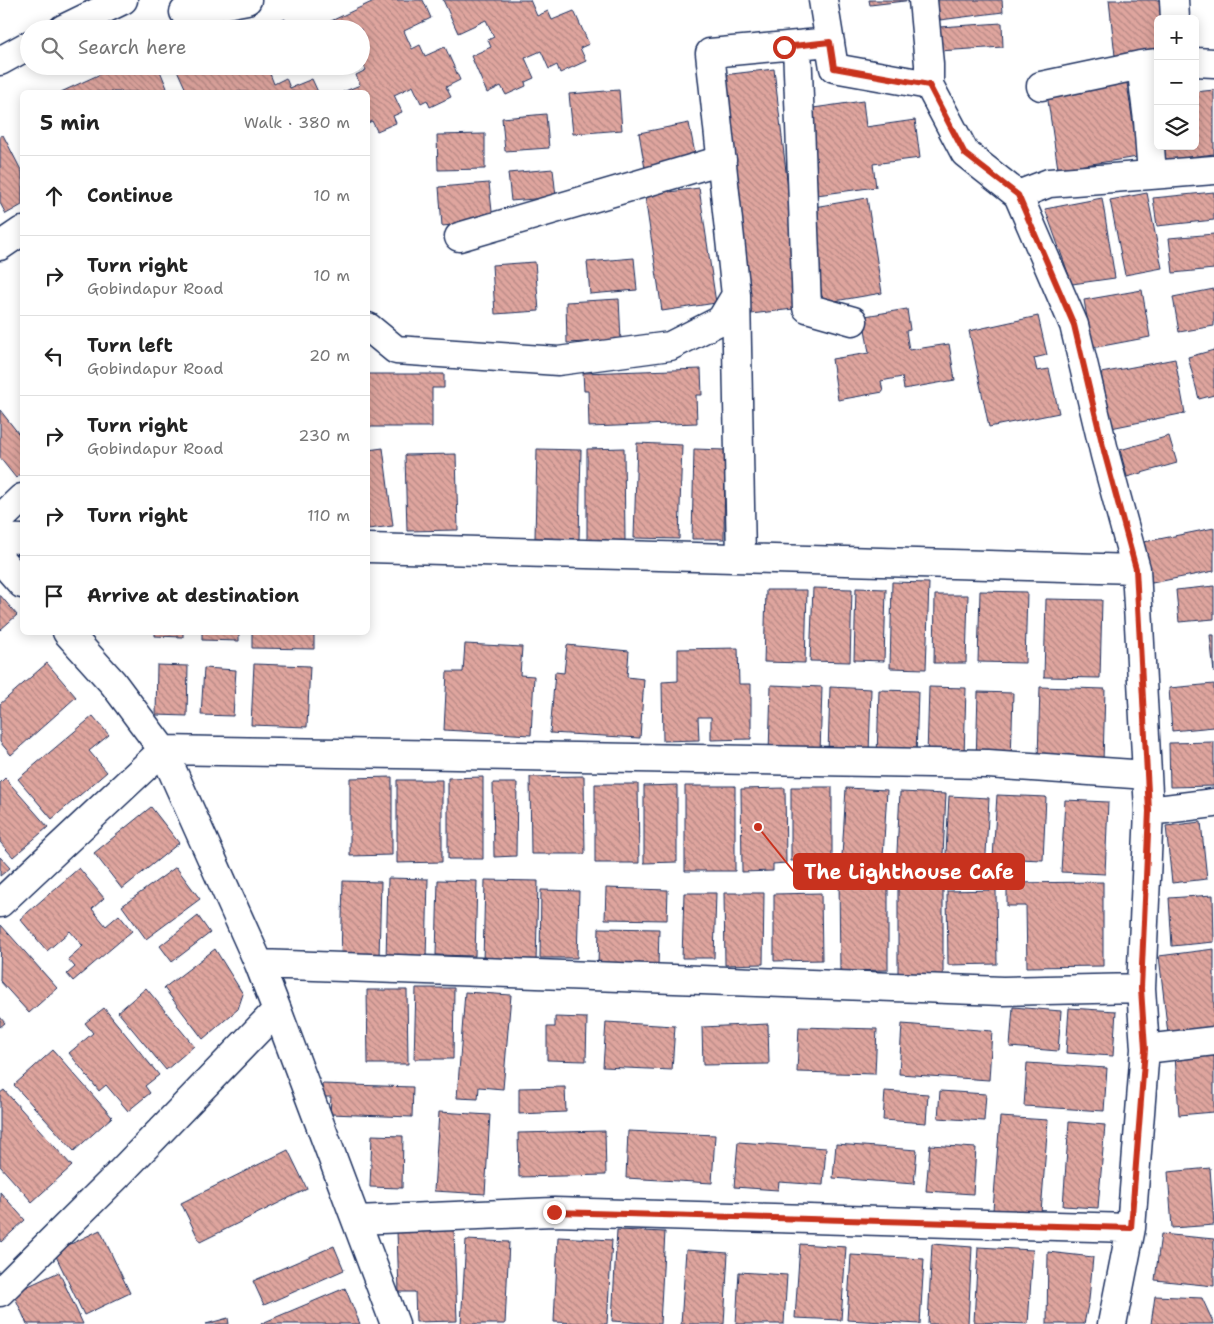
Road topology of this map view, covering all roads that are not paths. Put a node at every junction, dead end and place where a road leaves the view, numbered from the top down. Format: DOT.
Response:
graph roads {
  1 [pos="123,0"];
  2 [pos="247,0"];
  3 [pos="824,0"];
  4 [pos="923,0"];
  5 [pos="1174,0"];
  6 [pos="181,4"];
  7 [pos="1175,15"];
  8 [pos="82,20"];
  9 [pos="830,42"];
  10 [pos="797,46"];
  11 [pos="20,50"];
  12 [pos="0,61"];
  13 [pos="1199,62"];
  14 [pos="1214,63"];
  15 [pos="1149,64"];
  16 [pos="929,85"];
  17 [pos="1041,86"];
  18 [pos="722,160"];
  19 [pos="1214,170"];
  20 [pos="1152,175"];
  21 [pos="1018,195"];
  22 [pos="20,232"];
  23 [pos="459,237"];
  24 [pos="0,246"];
  25 [pos="736,295"];
  26 [pos="853,321"];
  27 [pos="370,329"];
  28 [pos="20,500"];
  29 [pos="0,519"];
  30 [pos="0,538"];
  31 [pos="20,538"];
  32 [pos="370,548"];
  33 [pos="741,558"];
  34 [pos="0,559"];
  35 [pos="1136,569"];
  36 [pos="20,582"];
  37 [pos="70,635"];
  38 [pos="163,750"];
  39 [pos="1147,775"];
  40 [pos="1214,803"];
  41 [pos="1149,811"];
  42 [pos="0,903"];
  43 [pos="259,964"];
  44 [pos="1141,988"];
  45 [pos="278,1010"];
  46 [pos="1214,1040"];
  47 [pos="1145,1049"];
  48 [pos="356,1220"];
  49 [pos="1131,1228"];
  50 [pos="0,1292"];
  51 [pos="395,1324"];
  52 [pos="1112,1324"];
  1 -- 8 [label="street"];
  2 -- 6 [label="street"];
  3 -- 9 [label="street"];
  4 -- 16 [label="street"];
  5 -- 7 [label="street"];
  9 -- 10 [label="street"];
  9 -- 16 [label="street"];
  10 -- 18 [label="street"];
  10 -- 26 [label="street"];
  11 -- 12 [label="street"];
  13 -- 14 [label="street"];
  15 -- 17 [label="street"];
  15 -- 20 [label="street"];
  16 -- 21 [label="street"];
  18 -- 23 [label="street"];
  18 -- 25 [label="street"];
  19 -- 20 [label="street"];
  20 -- 21 [label="street"];
  21 -- 35 [label="street"];
  22 -- 24 [label="street"];
  25 -- 27 [label="street"];
  25 -- 33 [label="street"];
  28 -- 29 [label="street"];
  30 -- 31 [label="street"];
  32 -- 33 [label="street"];
  33 -- 35 [label="street"];
  34 -- 36 [label="street"];
  35 -- 39 [label="street"];
  37 -- 38 [label="street"];
  38 -- 39 [label="street"];
  38 -- 42 [label="street"];
  38 -- 43 [label="street"];
  39 -- 41 [label="street"];
  40 -- 41 [label="street"];
  41 -- 44 [label="street"];
  43 -- 44 [label="street"];
  43 -- 45 [label="street"];
  44 -- 47 [label="street"];
  45 -- 48 [label="street"];
  45 -- 50 [label="street"];
  46 -- 47 [label="street"];
  47 -- 49 [label="street"];
  48 -- 49 [label="street"];
  48 -- 51 [label="street"];
  49 -- 52 [label="street"];
}
